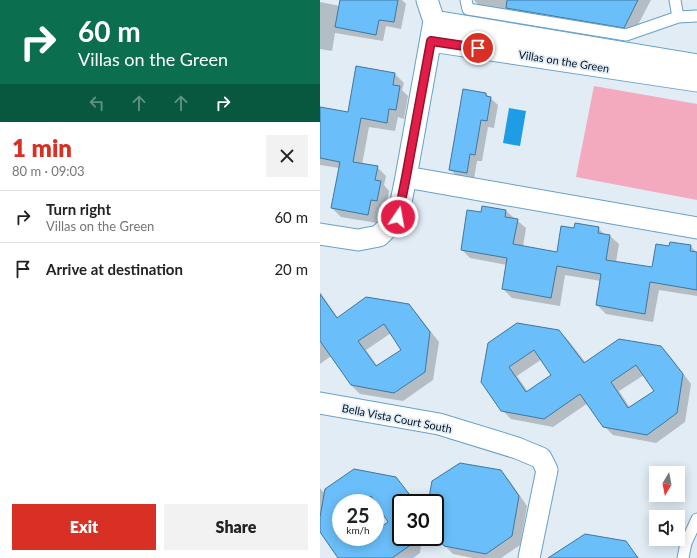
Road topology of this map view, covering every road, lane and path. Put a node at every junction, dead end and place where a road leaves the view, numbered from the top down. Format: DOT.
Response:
graph roads {
  1 [pos="427,0"];
  2 [pos="466,0"];
  3 [pos="675,0"];
  4 [pos="697,16"];
  5 [pos="678,17"];
  6 [pos="432,31"];
  7 [pos="697,64"];
  8 [pos="697,81"];
  9 [pos="406,177"];
  10 [pos="697,228"];
  11 [pos="320,234"];
  12 [pos="320,403"];
  13 [pos="697,519"];
  14 [pos="530,558"];
  15 [pos="683,558"];
  1 -- 6 [label="street"];
  2 -- 5 [label="lane"];
  3 -- 5 [label="lane"];
  4 -- 5 [label="lane"];
  6 -- 7 [label="street, Villas on the Green"];
  6 -- 8 [label="street, Villas on the Green"];
  6 -- 9 [label="street"];
  9 -- 10 [label="street"];
  9 -- 11 [label="street"];
  12 -- 14 [label="street, Bella Vista Court South"];
  13 -- 15 [label="lane"];
}
